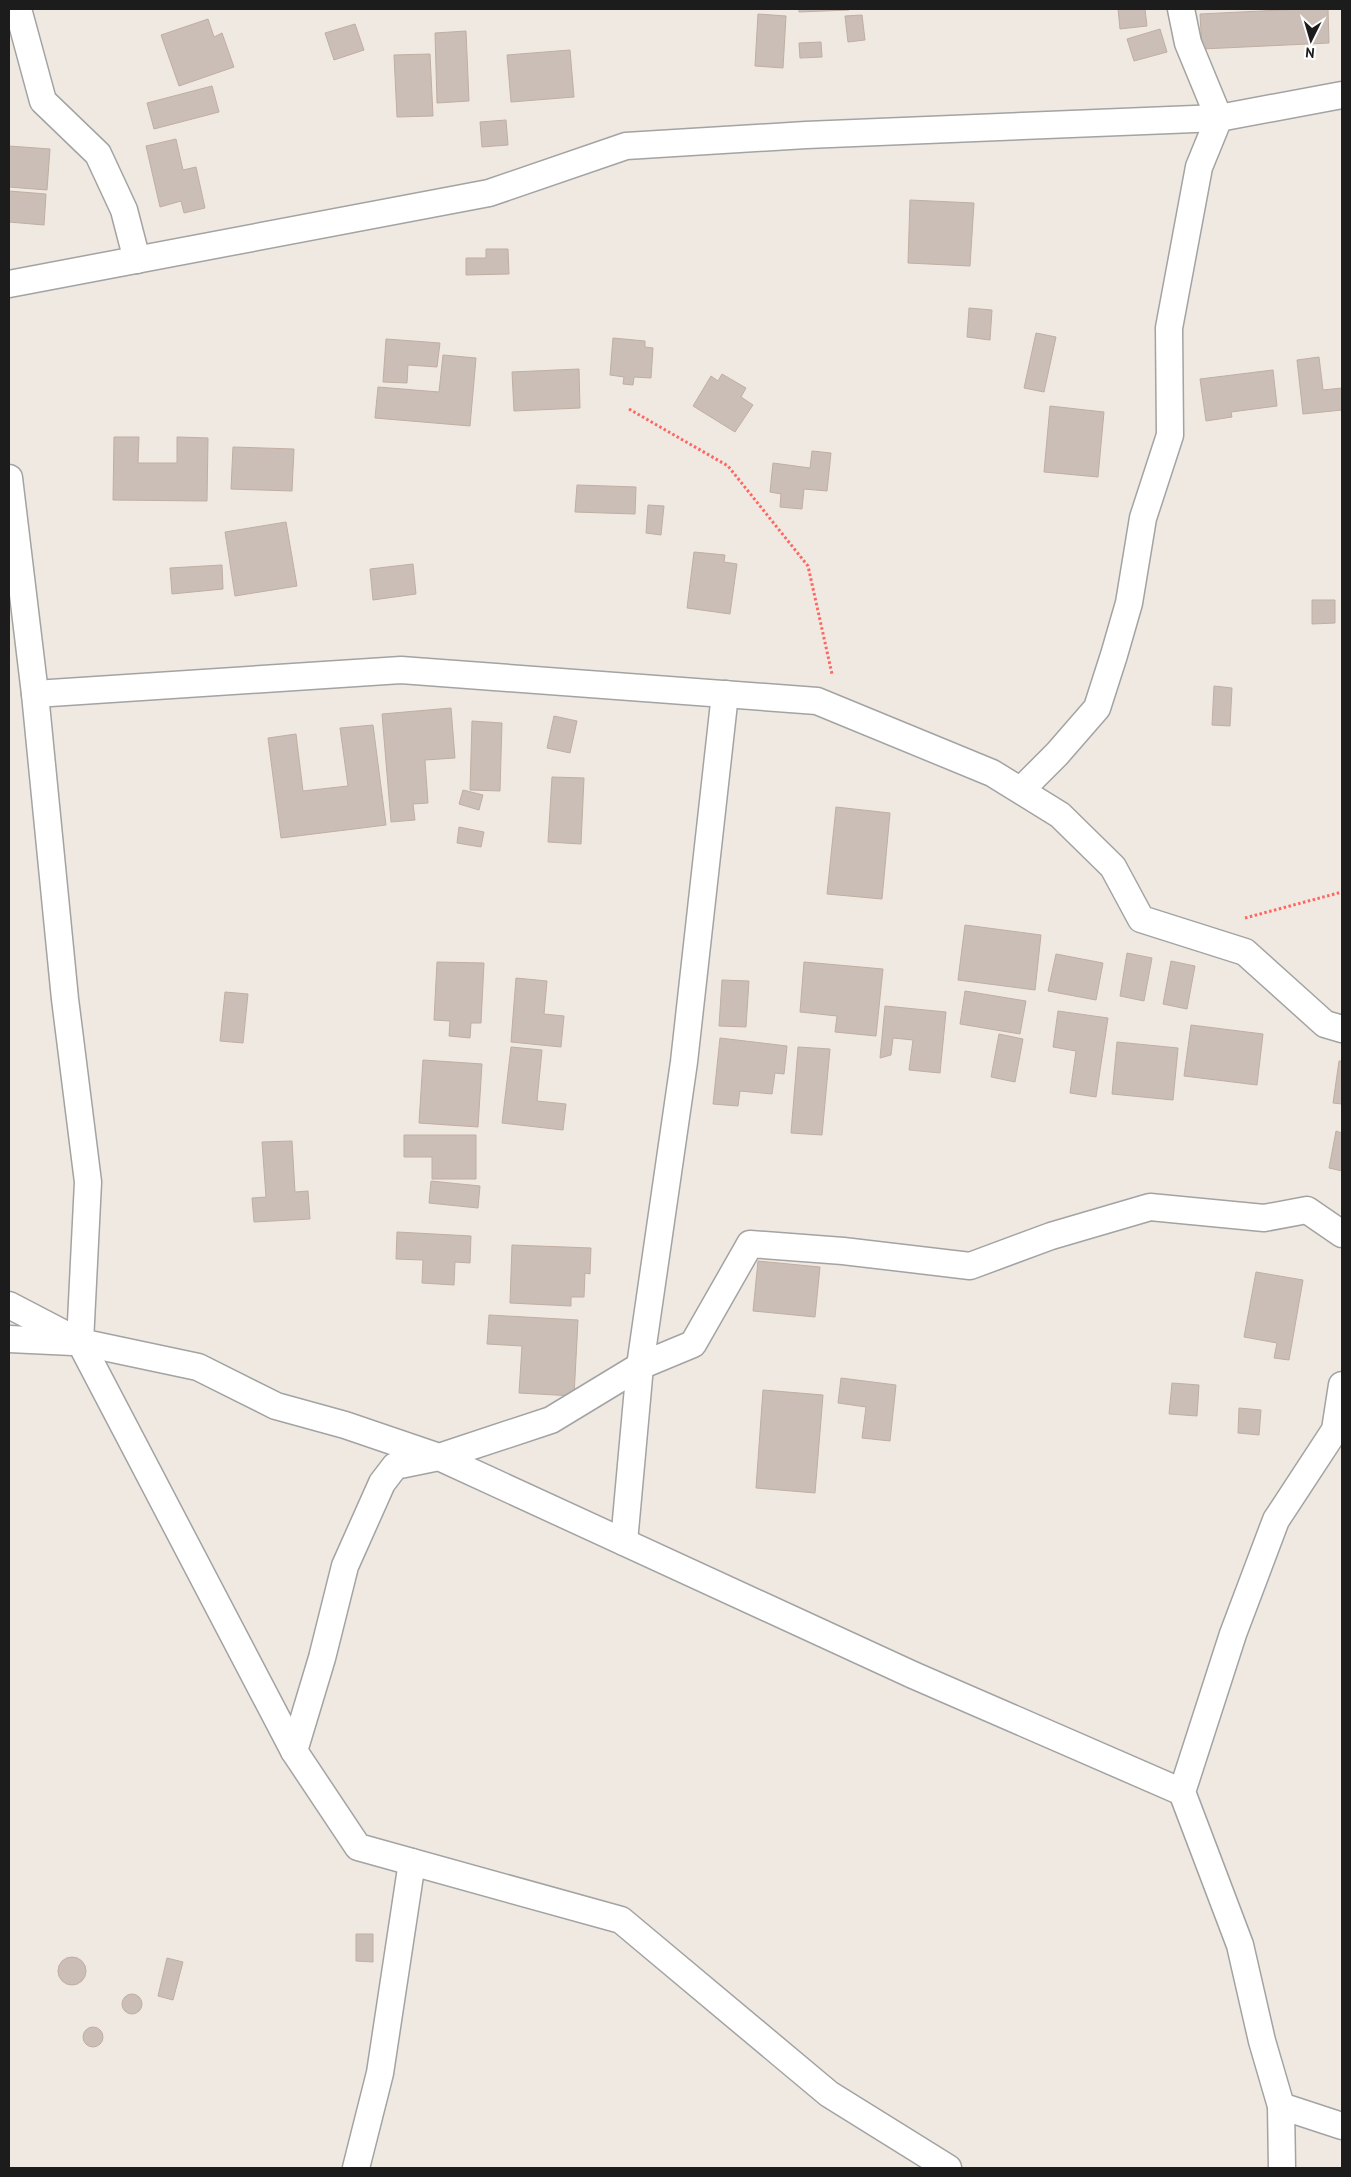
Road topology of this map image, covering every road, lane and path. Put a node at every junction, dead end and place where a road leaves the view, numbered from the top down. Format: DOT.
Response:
graph roads {
  1 [pos="18,9"];
  2 [pos="1181,9"];
  3 [pos="1342,95"];
  4 [pos="1219,118"];
  5 [pos="138,260"];
  6 [pos="9,284"];
  7 [pos="629,409"];
  8 [pos="9,478"];
  9 [pos="35,694"];
  10 [pos="725,694"];
  11 [pos="841,711"];
  12 [pos="1021,790"];
  13 [pos="1342,892"];
  14 [pos="1237,921"];
  15 [pos="1342,1029"];
  16 [pos="1342,1234"];
  17 [pos="9,1305"];
  18 [pos="9,1339"];
  19 [pos="80,1342"];
  20 [pos="640,1366"];
  21 [pos="1342,1385"];
  22 [pos="439,1457"];
  23 [pos="624,1542"];
  24 [pos="294,1750"];
  25 [pos="1182,1792"];
  26 [pos="412,1862"];
  27 [pos="1280,2106"];
  28 [pos="1342,2126"];
  29 [pos="356,2168"];
  30 [pos="948,2168"];
  31 [pos="1282,2168"];
  1 -- 5 [label="street"];
  2 -- 4 [label="street"];
  3 -- 4 [label="street"];
  4 -- 5 [label="street"];
  4 -- 12 [label="street"];
  5 -- 6 [label="street"];
  7 -- 11 [label="path"];
  8 -- 9 [label="street"];
  9 -- 10 [label="street"];
  9 -- 19 [label="street"];
  10 -- 11 [label="street"];
  10 -- 20 [label="street"];
  11 -- 12 [label="street"];
  12 -- 15 [label="street"];
  13 -- 14 [label="path"];
  16 -- 20 [label="street"];
  17 -- 19 [label="street"];
  18 -- 19 [label="street"];
  19 -- 22 [label="street"];
  19 -- 24 [label="street"];
  20 -- 22 [label="street"];
  20 -- 23 [label="street"];
  21 -- 25 [label="street"];
  22 -- 23 [label="street"];
  22 -- 24 [label="street"];
  23 -- 25 [label="street"];
  24 -- 26 [label="street"];
  25 -- 27 [label="street"];
  26 -- 29 [label="street"];
  26 -- 30 [label="street"];
  27 -- 28 [label="street"];
  27 -- 31 [label="street"];
}
